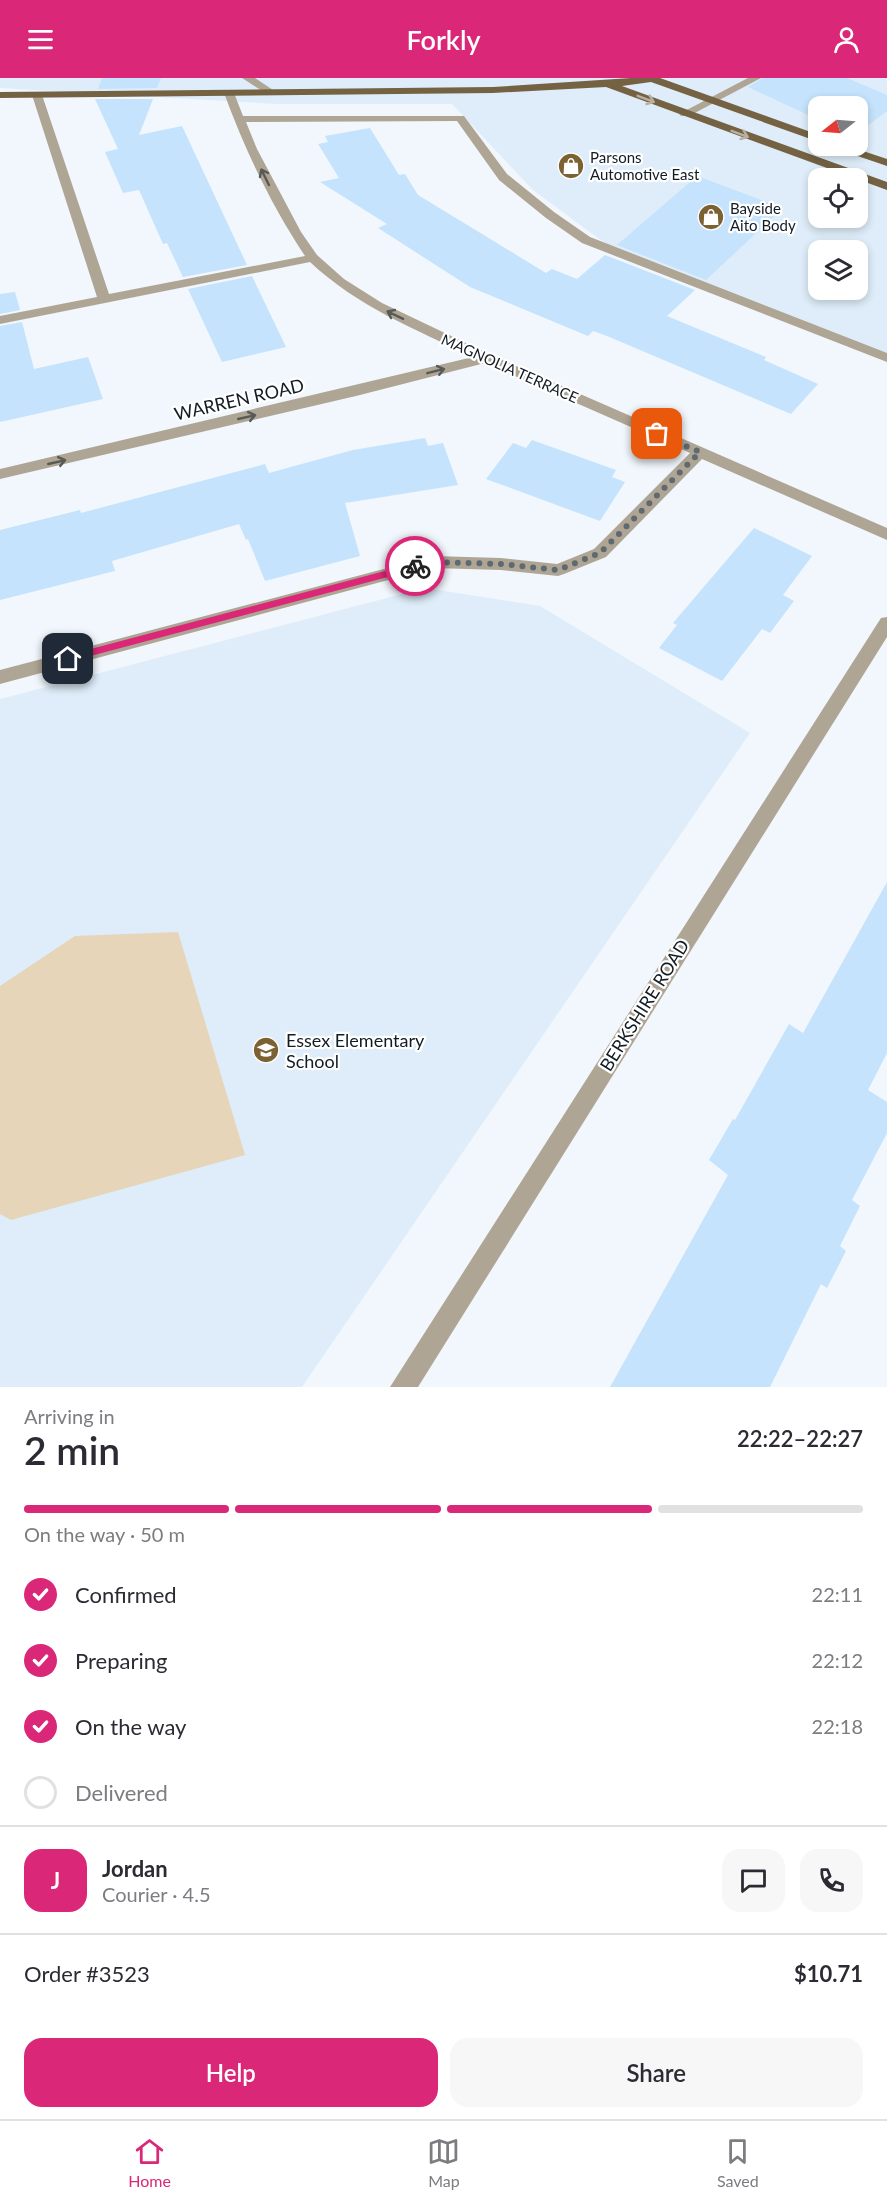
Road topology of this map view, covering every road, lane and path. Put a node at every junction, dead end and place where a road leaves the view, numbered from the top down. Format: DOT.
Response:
graph roads {
  1 [pos="247,78"];
  2 [pos="489,78"];
  3 [pos="594,78"];
  4 [pos="651,78"];
  5 [pos="756,78"];
  6 [pos="607,84"];
  7 [pos="456,90"];
  8 [pos="271,92"];
  9 [pos="229,93"];
  10 [pos="0,95"];
  11 [pos="37,95"];
  12 [pos="711,101"];
  13 [pos="685,114"];
  14 [pos="239,119"];
  15 [pos="808,135"];
  16 [pos="867,156"];
  17 [pos="887,163"];
  18 [pos="887,186"];
  19 [pos="313,258"];
  20 [pos="104,299"];
  21 [pos="0,320"];
  22 [pos="486,358"];
  23 [pos="887,358"];
  24 [pos="700,452"];
  25 [pos="0,474"];
  26 [pos="887,534"];
  27 [pos="887,623"];
  28 [pos="0,677"];
  29 [pos="403,1387"];
  1 -- 8 [label="street"];
  2 -- 7 [label="main road"];
  3 -- 6 [label="main road"];
  4 -- 6 [label="main road"];
  4 -- 12 [label="main road"];
  5 -- 12 [label="street"];
  6 -- 7 [label="main road"];
  6 -- 13 [label="main road, one-way"];
  7 -- 8 [label="main road"];
  8 -- 9 [label="main road"];
  9 -- 11 [label="main road"];
  9 -- 14 [label="street, MAGNOLIA TERRACE"];
  10 -- 11 [label="main road"];
  11 -- 20 [label="street"];
  12 -- 13 [label="street"];
  12 -- 15 [label="main road"];
  13 -- 18 [label="main road, one-way"];
  19 -- 14 [label="street, MAGNOLIA TERRACE, one-way"];
  14 -- 23 [label="street"];
  16 -- 17 [label="main road"];
  19 -- 20 [label="street"];
  22 -- 19 [label="street, MAGNOLIA TERRACE, one-way"];
  20 -- 21 [label="street"];
  22 -- 24 [label="street, MAGNOLIA TERRACE"];
  25 -- 22 [label="street, WARREN ROAD, one-way"];
  24 -- 26 [label="street, MAGNOLIA TERRACE"];
  24 -- 28 [label="street"];
  27 -- 29 [label="street, BERKSHIRE ROAD"];
}
